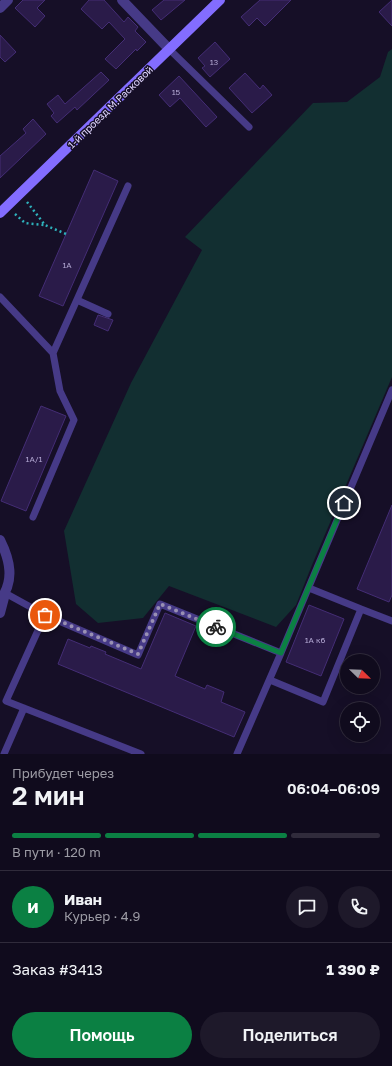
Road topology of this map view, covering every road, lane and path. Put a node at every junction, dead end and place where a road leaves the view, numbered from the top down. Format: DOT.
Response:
graph roads {
  1 [pos="8,0"];
  2 [pos="122,0"];
  3 [pos="220,0"];
  4 [pos="0,8"];
  5 [pos="169,49"];
  6 [pos="248,127"];
  7 [pos="128,186"];
  8 [pos="29,205"];
  9 [pos="0,213"];
  10 [pos="18,216"];
  11 [pos="45,225"];
  12 [pos="66,234"];
  13 [pos="0,298"];
  14 [pos="77,300"];
  15 [pos="108,314"];
  16 [pos="53,353"];
  17 [pos="392,390"];
  18 [pos="33,518"];
  19 [pos="0,540"];
  20 [pos="309,588"];
  21 [pos="3,597"];
  22 [pos="361,609"];
  23 [pos="0,613"];
  24 [pos="45,615"];
  25 [pos="392,621"];
  26 [pos="281,653"];
  27 [pos="270,680"];
  28 [pos="24,708"];
  29 [pos="4,754"];
  30 [pos="141,754"];
  31 [pos="237,754"];
  1 -- 4 [label="street"];
  2 -- 5 [label="street"];
  3 -- 5 [label="street, 1-й проезд М.Расковой"];
  5 -- 6 [label="lane"];
  5 -- 9 [label="street, 1-й проезд М.Расковой"];
  7 -- 14 [label="lane"];
  8 -- 11 [label="path"];
  10 -- 11 [label="path"];
  11 -- 12 [label="path"];
  13 -- 16 [label="lane"];
  14 -- 15 [label="lane"];
  14 -- 16 [label="lane"];
  16 -- 18 [label="lane"];
  17 -- 20 [label="lane"];
  19 -- 21 [label="street"];
  20 -- 22 [label="lane"];
  20 -- 26 [label="lane"];
  21 -- 23 [label="street"];
  21 -- 24 [label="lane"];
  22 -- 25 [label="lane"];
  22 -- 27 [label="lane"];
  24 -- 26 [label="lane"];
  24 -- 28 [label="lane"];
  26 -- 27 [label="lane"];
  27 -- 31 [label="lane"];
  28 -- 29 [label="lane"];
  28 -- 30 [label="lane"];
}
